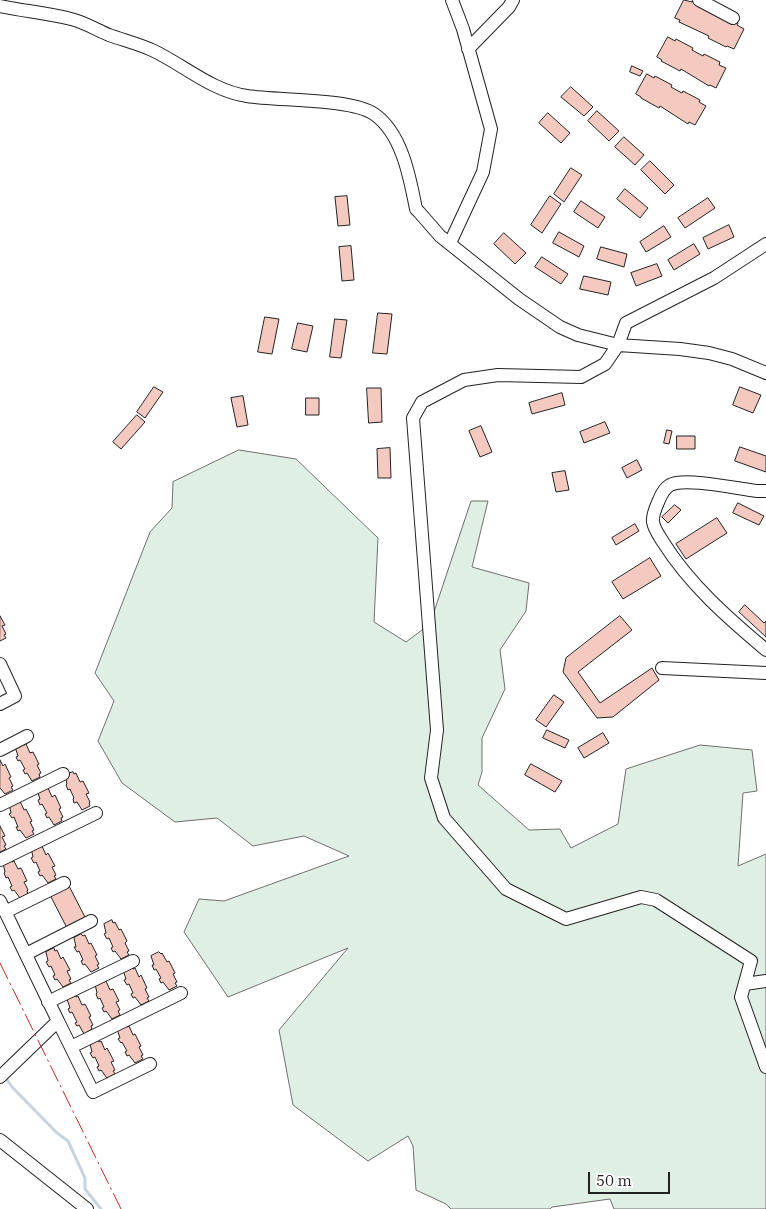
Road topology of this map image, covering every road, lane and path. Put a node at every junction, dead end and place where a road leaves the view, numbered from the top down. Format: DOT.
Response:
graph roads {
  1 [pos="452,0"];
  2 [pos="513,0"];
  3 [pos="699,0"];
  4 [pos="0,6"];
  5 [pos="733,18"];
  6 [pos="468,49"];
  7 [pos="450,243"];
  8 [pos="766,244"];
  9 [pos="618,345"];
  10 [pos="766,372"];
  11 [pos="766,491"];
  12 [pos="766,650"];
  13 [pos="0,664"];
  14 [pos="662,668"];
  15 [pos="766,673"];
  16 [pos="0,704"];
  17 [pos="26,736"];
  18 [pos="0,750"];
  19 [pos="63,774"];
  20 [pos="0,805"];
  21 [pos="96,813"];
  22 [pos="0,860"];
  23 [pos="64,883"];
  24 [pos="3,906"];
  25 [pos="91,921"];
  26 [pos="26,954"];
  27 [pos="134,961"];
  28 [pos="766,981"];
  29 [pos="745,984"];
  30 [pos="181,993"];
  31 [pos="48,1002"];
  32 [pos="58,1021"];
  33 [pos="71,1047"];
  34 [pos="150,1064"];
  35 [pos="766,1067"];
  36 [pos="2,1075"];
  37 [pos="0,1140"];
  38 [pos="87,1209"];
  1 -- 6 [label="street"];
  2 -- 6 [label="street"];
  3 -- 5 [label="street"];
  4 -- 7 [label="street"];
  6 -- 7 [label="street"];
  7 -- 9 [label="street"];
  8 -- 9 [label="street"];
  9 -- 10 [label="street"];
  9 -- 29 [label="street"];
  11 -- 12 [label="street"];
  13 -- 16 [label="street"];
  14 -- 15 [label="street"];
  17 -- 18 [label="street"];
  19 -- 20 [label="street"];
  21 -- 22 [label="street"];
  23 -- 24 [label="street"];
  24 -- 26 [label="street"];
  25 -- 26 [label="street"];
  26 -- 31 [label="street"];
  27 -- 31 [label="street"];
  28 -- 29 [label="street"];
  29 -- 35 [label="street"];
  30 -- 33 [label="street"];
  31 -- 32 [label="street"];
  32 -- 33 [label="street"];
  32 -- 36 [label="street"];
  33 -- 34 [label="street"];
  37 -- 38 [label="street"];
}
